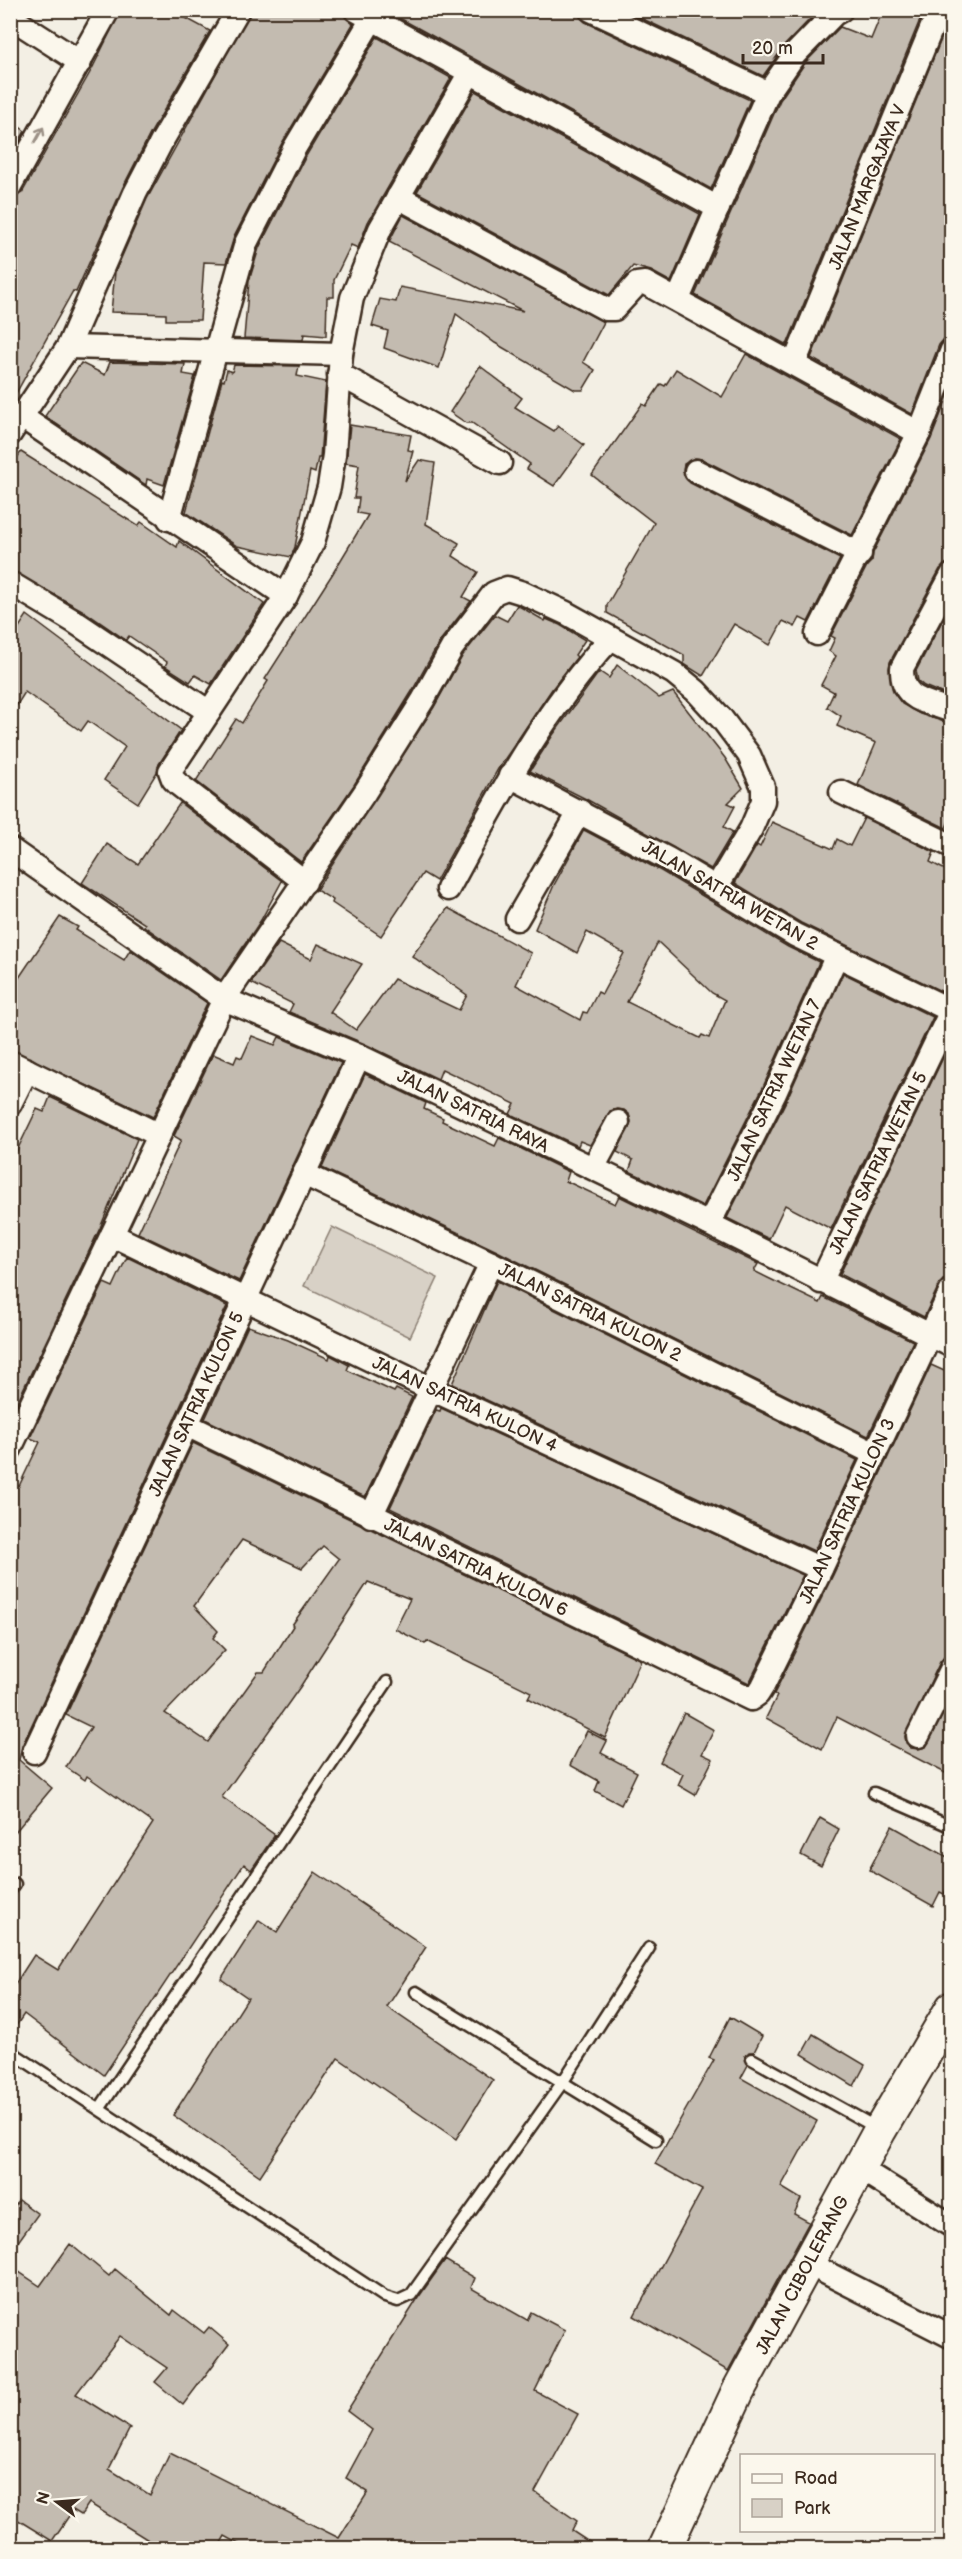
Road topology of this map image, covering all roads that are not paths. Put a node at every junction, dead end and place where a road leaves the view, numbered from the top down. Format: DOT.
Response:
graph roads {
  1 [pos="108,10"];
  2 [pos="238,10"];
  3 [pos="591,10"];
  4 [pos="939,10"];
  5 [pos="834,12"];
  6 [pos="364,15"];
  7 [pos="13,24"];
  8 [pos="80,62"];
  9 [pos="469,74"];
  10 [pos="768,93"];
  11 [pos="10,186"];
  12 [pos="398,197"];
  13 [pos="718,208"];
  14 [pos="678,299"];
  15 [pos="68,347"];
  16 [pos="951,350"];
  17 [pos="216,351"];
  18 [pos="340,364"];
  19 [pos="794,364"];
  20 [pos="16,425"];
  21 [pos="919,433"];
  22 [pos="500,464"];
  23 [pos="696,471"];
  24 [pos="169,519"];
  25 [pos="860,554"];
  26 [pos="951,575"];
  27 [pos="10,583"];
  28 [pos="286,596"];
  29 [pos="817,634"];
  30 [pos="610,639"];
  31 [pos="951,711"];
  32 [pos="209,712"];
  33 [pos="510,776"];
  34 [pos="841,792"];
  35 [pos="580,811"];
  36 [pos="951,846"];
  37 [pos="10,849"];
  38 [pos="305,882"];
  39 [pos="716,888"];
  40 [pos="448,889"];
  41 [pos="516,919"];
  42 [pos="837,955"];
  43 [pos="224,999"];
  44 [pos="951,1011"];
  45 [pos="359,1056"];
  46 [pos="19,1066"];
  47 [pos="10,1104"];
  48 [pos="618,1122"];
  49 [pos="159,1135"];
  50 [pos="593,1168"];
  51 [pos="304,1174"];
  52 [pos="709,1224"];
  53 [pos="112,1235"];
  54 [pos="491,1263"];
  55 [pos="821,1282"];
  56 [pos="951,1289"];
  57 [pos="245,1299"];
  58 [pos="928,1335"];
  59 [pos="951,1346"];
  60 [pos="431,1389"];
  61 [pos="187,1425"];
  62 [pos="10,1449"];
  63 [pos="875,1454"];
  64 [pos="371,1516"];
  65 [pos="821,1569"];
  66 [pos="951,1668"];
  67 [pos="387,1682"];
  68 [pos="763,1686"];
  69 [pos="918,1736"];
  70 [pos="34,1752"];
  71 [pos="874,1793"];
  72 [pos="951,1827"];
  73 [pos="649,1948"];
  74 [pos="416,1992"];
  75 [pos="951,2008"];
  76 [pos="10,2051"];
  77 [pos="752,2059"];
  78 [pos="562,2083"];
  79 [pos="100,2108"];
  80 [pos="880,2130"];
  81 [pos="656,2140"];
  82 [pos="859,2168"];
  83 [pos="951,2226"];
  84 [pos="809,2264"];
  85 [pos="951,2337"];
  86 [pos="665,2548"];
  1 -- 8 [label="street"];
  2 -- 15 [label="street"];
  3 -- 10 [label="street"];
  4 -- 19 [label="street, JALAN MARGAJAYA V"];
  5 -- 10 [label="street"];
  6 -- 9 [label="street"];
  6 -- 17 [label="street"];
  7 -- 8 [label="street"];
  11 -- 8 [label="street, one-way"];
  9 -- 12 [label="street"];
  9 -- 13 [label="street"];
  10 -- 13 [label="street"];
  12 -- 14 [label="street"];
  12 -- 18 [label="street"];
  13 -- 14 [label="street"];
  14 -- 19 [label="street"];
  15 -- 17 [label="street"];
  15 -- 20 [label="street"];
  16 -- 21 [label="street"];
  17 -- 18 [label="street"];
  17 -- 24 [label="street"];
  18 -- 22 [label="street"];
  18 -- 28 [label="street"];
  19 -- 21 [label="street"];
  20 -- 24 [label="street"];
  21 -- 25 [label="street"];
  23 -- 25 [label="street"];
  24 -- 28 [label="street"];
  25 -- 29 [label="street"];
  26 -- 31 [label="street"];
  27 -- 32 [label="street"];
  28 -- 32 [label="street"];
  30 -- 33 [label="street"];
  30 -- 38 [label="street"];
  30 -- 39 [label="street"];
  32 -- 38 [label="street"];
  33 -- 35 [label="street, JALAN SATRIA WETAN 2"];
  33 -- 40 [label="street"];
  34 -- 36 [label="street"];
  35 -- 39 [label="street, JALAN SATRIA WETAN 2"];
  35 -- 41 [label="street"];
  37 -- 43 [label="street, JALAN SATRIA RAYA"];
  38 -- 43 [label="street"];
  39 -- 42 [label="street, JALAN SATRIA WETAN 2"];
  42 -- 44 [label="street, JALAN SATRIA WETAN 2"];
  42 -- 52 [label="street, JALAN SATRIA WETAN 7"];
  43 -- 45 [label="street, JALAN SATRIA RAYA"];
  43 -- 49 [label="street"];
  44 -- 55 [label="street, JALAN SATRIA WETAN 5"];
  45 -- 50 [label="street, JALAN SATRIA RAYA"];
  45 -- 51 [label="street, JALAN SATRIA KULON 5"];
  46 -- 47 [label="street"];
  46 -- 49 [label="street"];
  48 -- 50 [label="street"];
  49 -- 53 [label="street"];
  50 -- 52 [label="street, JALAN SATRIA RAYA"];
  51 -- 54 [label="street, JALAN SATRIA KULON 2"];
  51 -- 57 [label="street, JALAN SATRIA KULON 5"];
  52 -- 55 [label="street, JALAN SATRIA RAYA"];
  53 -- 57 [label="street, JALAN SATRIA KULON 4"];
  53 -- 62 [label="street"];
  54 -- 60 [label="street"];
  54 -- 63 [label="street, JALAN SATRIA KULON 2"];
  55 -- 58 [label="street, JALAN SATRIA RAYA"];
  56 -- 58 [label="street, JALAN SATRIA KULON 3"];
  57 -- 60 [label="street, JALAN SATRIA KULON 4"];
  57 -- 61 [label="street, JALAN SATRIA KULON 5"];
  58 -- 59 [label="street, JALAN SATRIA RAYA"];
  58 -- 63 [label="street, JALAN SATRIA KULON 3"];
  60 -- 64 [label="street"];
  60 -- 65 [label="street, JALAN SATRIA KULON 4"];
  61 -- 64 [label="street, JALAN SATRIA KULON 6"];
  61 -- 70 [label="street, JALAN SATRIA KULON 5"];
  63 -- 65 [label="street, JALAN SATRIA KULON 3"];
  64 -- 68 [label="street, JALAN SATRIA KULON 6"];
  65 -- 68 [label="street, JALAN SATRIA KULON 3"];
  66 -- 69 [label="street"];
  67 -- 79 [label="lane"];
  71 -- 72 [label="lane"];
  73 -- 78 [label="lane"];
  74 -- 78 [label="lane"];
  75 -- 80 [label="street, JALAN CIBOLERANG"];
  76 -- 79 [label="lane"];
  77 -- 80 [label="lane"];
  78 -- 79 [label="lane"];
  78 -- 81 [label="lane"];
  80 -- 82 [label="street, JALAN CIBOLERANG"];
  82 -- 83 [label="street"];
  82 -- 84 [label="street, JALAN CIBOLERANG"];
  84 -- 85 [label="street"];
  84 -- 86 [label="street, JALAN CIBOLERANG"];
}
